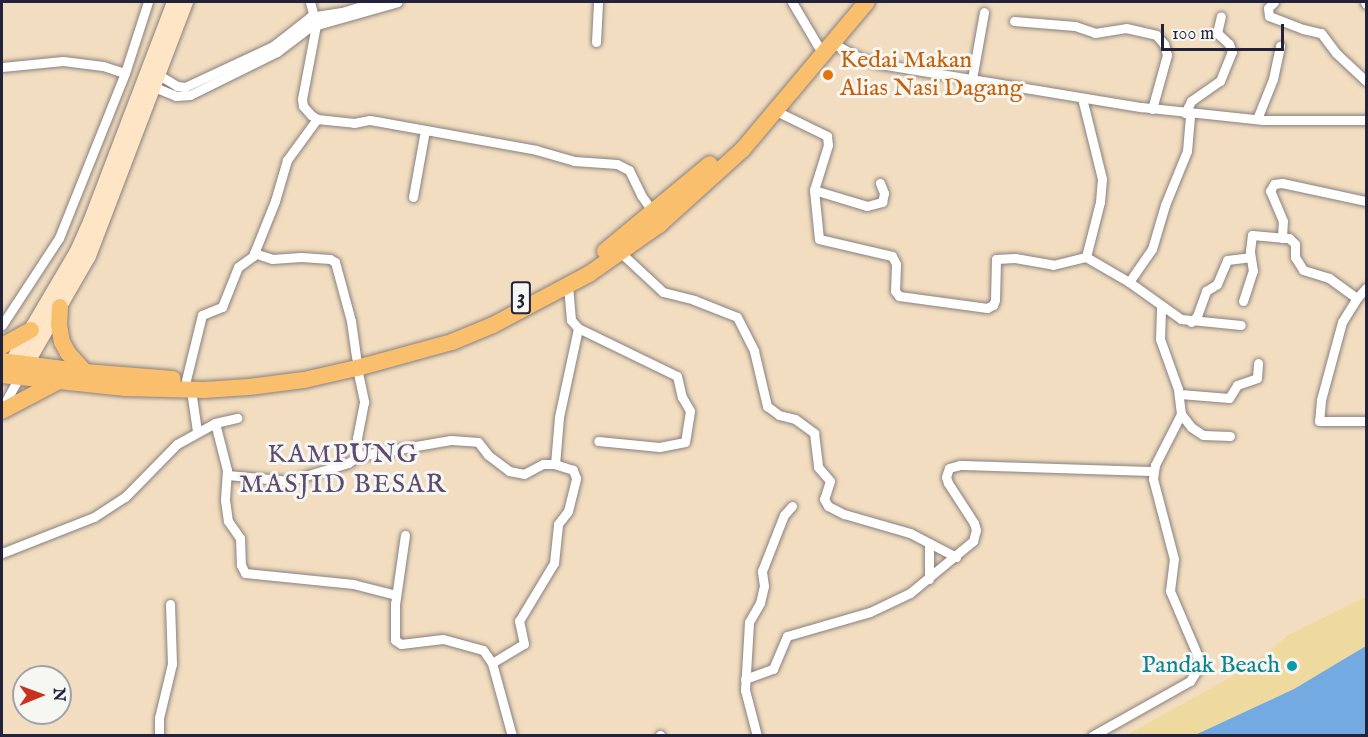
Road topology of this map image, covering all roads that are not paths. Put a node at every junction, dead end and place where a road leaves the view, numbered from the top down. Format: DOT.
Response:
graph roads {
  1 [pos="148,2"];
  2 [pos="174,2"];
  3 [pos="186,2"];
  4 [pos="310,2"];
  5 [pos="374,2"];
  6 [pos="398,2"];
  7 [pos="598,2"];
  8 [pos="792,2"];
  9 [pos="853,2"];
  10 [pos="867,2"];
  11 [pos="1274,2"];
  12 [pos="984,12"];
  13 [pos="1221,16"];
  14 [pos="315,20"];
  15 [pos="1014,21"];
  16 [pos="596,42"];
  17 [pos="826,45"];
  18 [pos="1280,46"];
  19 [pos="2,66"];
  20 [pos="125,73"];
  21 [pos="972,79"];
  22 [pos="156,81"];
  23 [pos="1366,81"];
  24 [pos="1082,98"];
  25 [pos="1152,109"];
  26 [pos="776,111"];
  27 [pos="1192,114"];
  28 [pos="317,119"];
  29 [pos="1257,119"];
  30 [pos="1366,120"];
  31 [pos="425,130"];
  32 [pos="439,133"];
  33 [pos="423,147"];
  34 [pos="880,183"];
  35 [pos="814,190"];
  36 [pos="413,197"];
  37 [pos="1366,201"];
  38 [pos="653,212"];
  39 [pos="1282,238"];
  40 [pos="254,253"];
  41 [pos="621,253"];
  42 [pos="1086,257"];
  43 [pos="1250,257"];
  44 [pos="1130,282"];
  45 [pos="568,286"];
  46 [pos="1366,288"];
  47 [pos="1357,298"];
  48 [pos="1243,301"];
  49 [pos="60,307"];
  50 [pos="1161,307"];
  51 [pos="1191,322"];
  52 [pos="1241,325"];
  53 [pos="2,326"];
  54 [pos="578,328"];
  55 [pos="31,330"];
  56 [pos="2,346"];
  57 [pos="356,363"];
  58 [pos="1258,363"];
  59 [pos="10,371"];
  60 [pos="85,372"];
  61 [pos="59,381"];
  62 [pos="189,385"];
  63 [pos="1180,394"];
  64 [pos="2,410"];
  65 [pos="1180,414"];
  66 [pos="237,418"];
  67 [pos="1366,421"];
  68 [pos="215,423"];
  69 [pos="197,431"];
  70 [pos="1230,436"];
  71 [pos="598,441"];
  72 [pos="358,456"];
  73 [pos="555,464"];
  74 [pos="1153,471"];
  75 [pos="228,475"];
  76 [pos="792,506"];
  77 [pos="405,535"];
  78 [pos="929,543"];
  79 [pos="2,553"];
  80 [pos="956,557"];
  81 [pos="929,579"];
  82 [pos="396,595"];
  83 [pos="170,604"];
  84 [pos="492,663"];
  85 [pos="745,679"];
  86 [pos="159,735"];
  87 [pos="512,735"];
  88 [pos="756,735"];
  89 [pos="1092,735"];
  1 -- 20 [label="street"];
  2 -- 55 [label="main road"];
  3 -- 22 [label="main road"];
  4 -- 14 [label="street"];
  5 -- 14 [label="street"];
  6 -- 14 [label="street"];
  7 -- 16 [label="street"];
  8 -- 17 [label="street"];
  9 -- 17 [label="highway, 3"];
  10 -- 17 [label="highway, 3"];
  11 -- 23 [label="street"];
  12 -- 21 [label="street"];
  13 -- 27 [label="street"];
  14 -- 22 [label="street"];
  14 -- 28 [label="street"];
  15 -- 25 [label="street"];
  17 -- 21 [label="street"];
  17 -- 26 [label="highway, 3"];
  17 -- 38 [label="highway, 3"];
  18 -- 29 [label="street"];
  19 -- 20 [label="street"];
  20 -- 53 [label="street"];
  21 -- 24 [label="street"];
  22 -- 49 [label="main road"];
  24 -- 25 [label="street"];
  24 -- 42 [label="street"];
  25 -- 27 [label="street"];
  26 -- 35 [label="street"];
  26 -- 41 [label="highway, 3"];
  27 -- 29 [label="street"];
  27 -- 44 [label="street"];
  28 -- 31 [label="street"];
  28 -- 40 [label="street"];
  29 -- 30 [label="street"];
  31 -- 32 [label="street"];
  31 -- 33 [label="street"];
  32 -- 33 [label="street"];
  32 -- 38 [label="street"];
  33 -- 36 [label="street"];
  34 -- 35 [label="street"];
  35 -- 42 [label="street"];
  37 -- 39 [label="street"];
  38 -- 57 [label="highway, 3"];
  39 -- 43 [label="street"];
  39 -- 47 [label="street"];
  40 -- 57 [label="street"];
  40 -- 62 [label="street"];
  41 -- 45 [label="highway, 3"];
  41 -- 78 [label="street"];
  42 -- 44 [label="street"];
  43 -- 48 [label="street"];
  43 -- 51 [label="street"];
  44 -- 50 [label="street"];
  45 -- 54 [label="street"];
  45 -- 57 [label="highway, 3"];
  46 -- 47 [label="street"];
  47 -- 67 [label="street"];
  49 -- 59 [label="main road"];
  49 -- 60 [label="highway"];
  50 -- 51 [label="street"];
  50 -- 63 [label="street"];
  51 -- 52 [label="street"];
  54 -- 71 [label="street"];
  54 -- 73 [label="street"];
  55 -- 56 [label="highway"];
  55 -- 59 [label="main road"];
  57 -- 62 [label="highway, 3"];
  57 -- 72 [label="street"];
  58 -- 63 [label="street"];
  59 -- 60 [label="highway, 3"];
  59 -- 61 [label="highway, 3"];
  59 -- 64 [label="street"];
  60 -- 62 [label="highway, 3"];
  61 -- 62 [label="highway, 3"];
  61 -- 64 [label="highway"];
  62 -- 69 [label="street"];
  63 -- 65 [label="street"];
  65 -- 70 [label="street"];
  65 -- 74 [label="street"];
  66 -- 68 [label="street"];
  68 -- 69 [label="street"];
  68 -- 75 [label="street"];
  69 -- 79 [label="street"];
  72 -- 73 [label="street"];
  72 -- 75 [label="street"];
  73 -- 84 [label="street"];
  74 -- 80 [label="street"];
  74 -- 89 [label="street"];
  75 -- 82 [label="street"];
  76 -- 85 [label="street"];
  77 -- 82 [label="street"];
  78 -- 80 [label="street"];
  78 -- 81 [label="street"];
  80 -- 81 [label="street"];
  81 -- 85 [label="street"];
  82 -- 84 [label="street"];
  83 -- 86 [label="street"];
  84 -- 87 [label="street"];
  85 -- 88 [label="street"];
}
